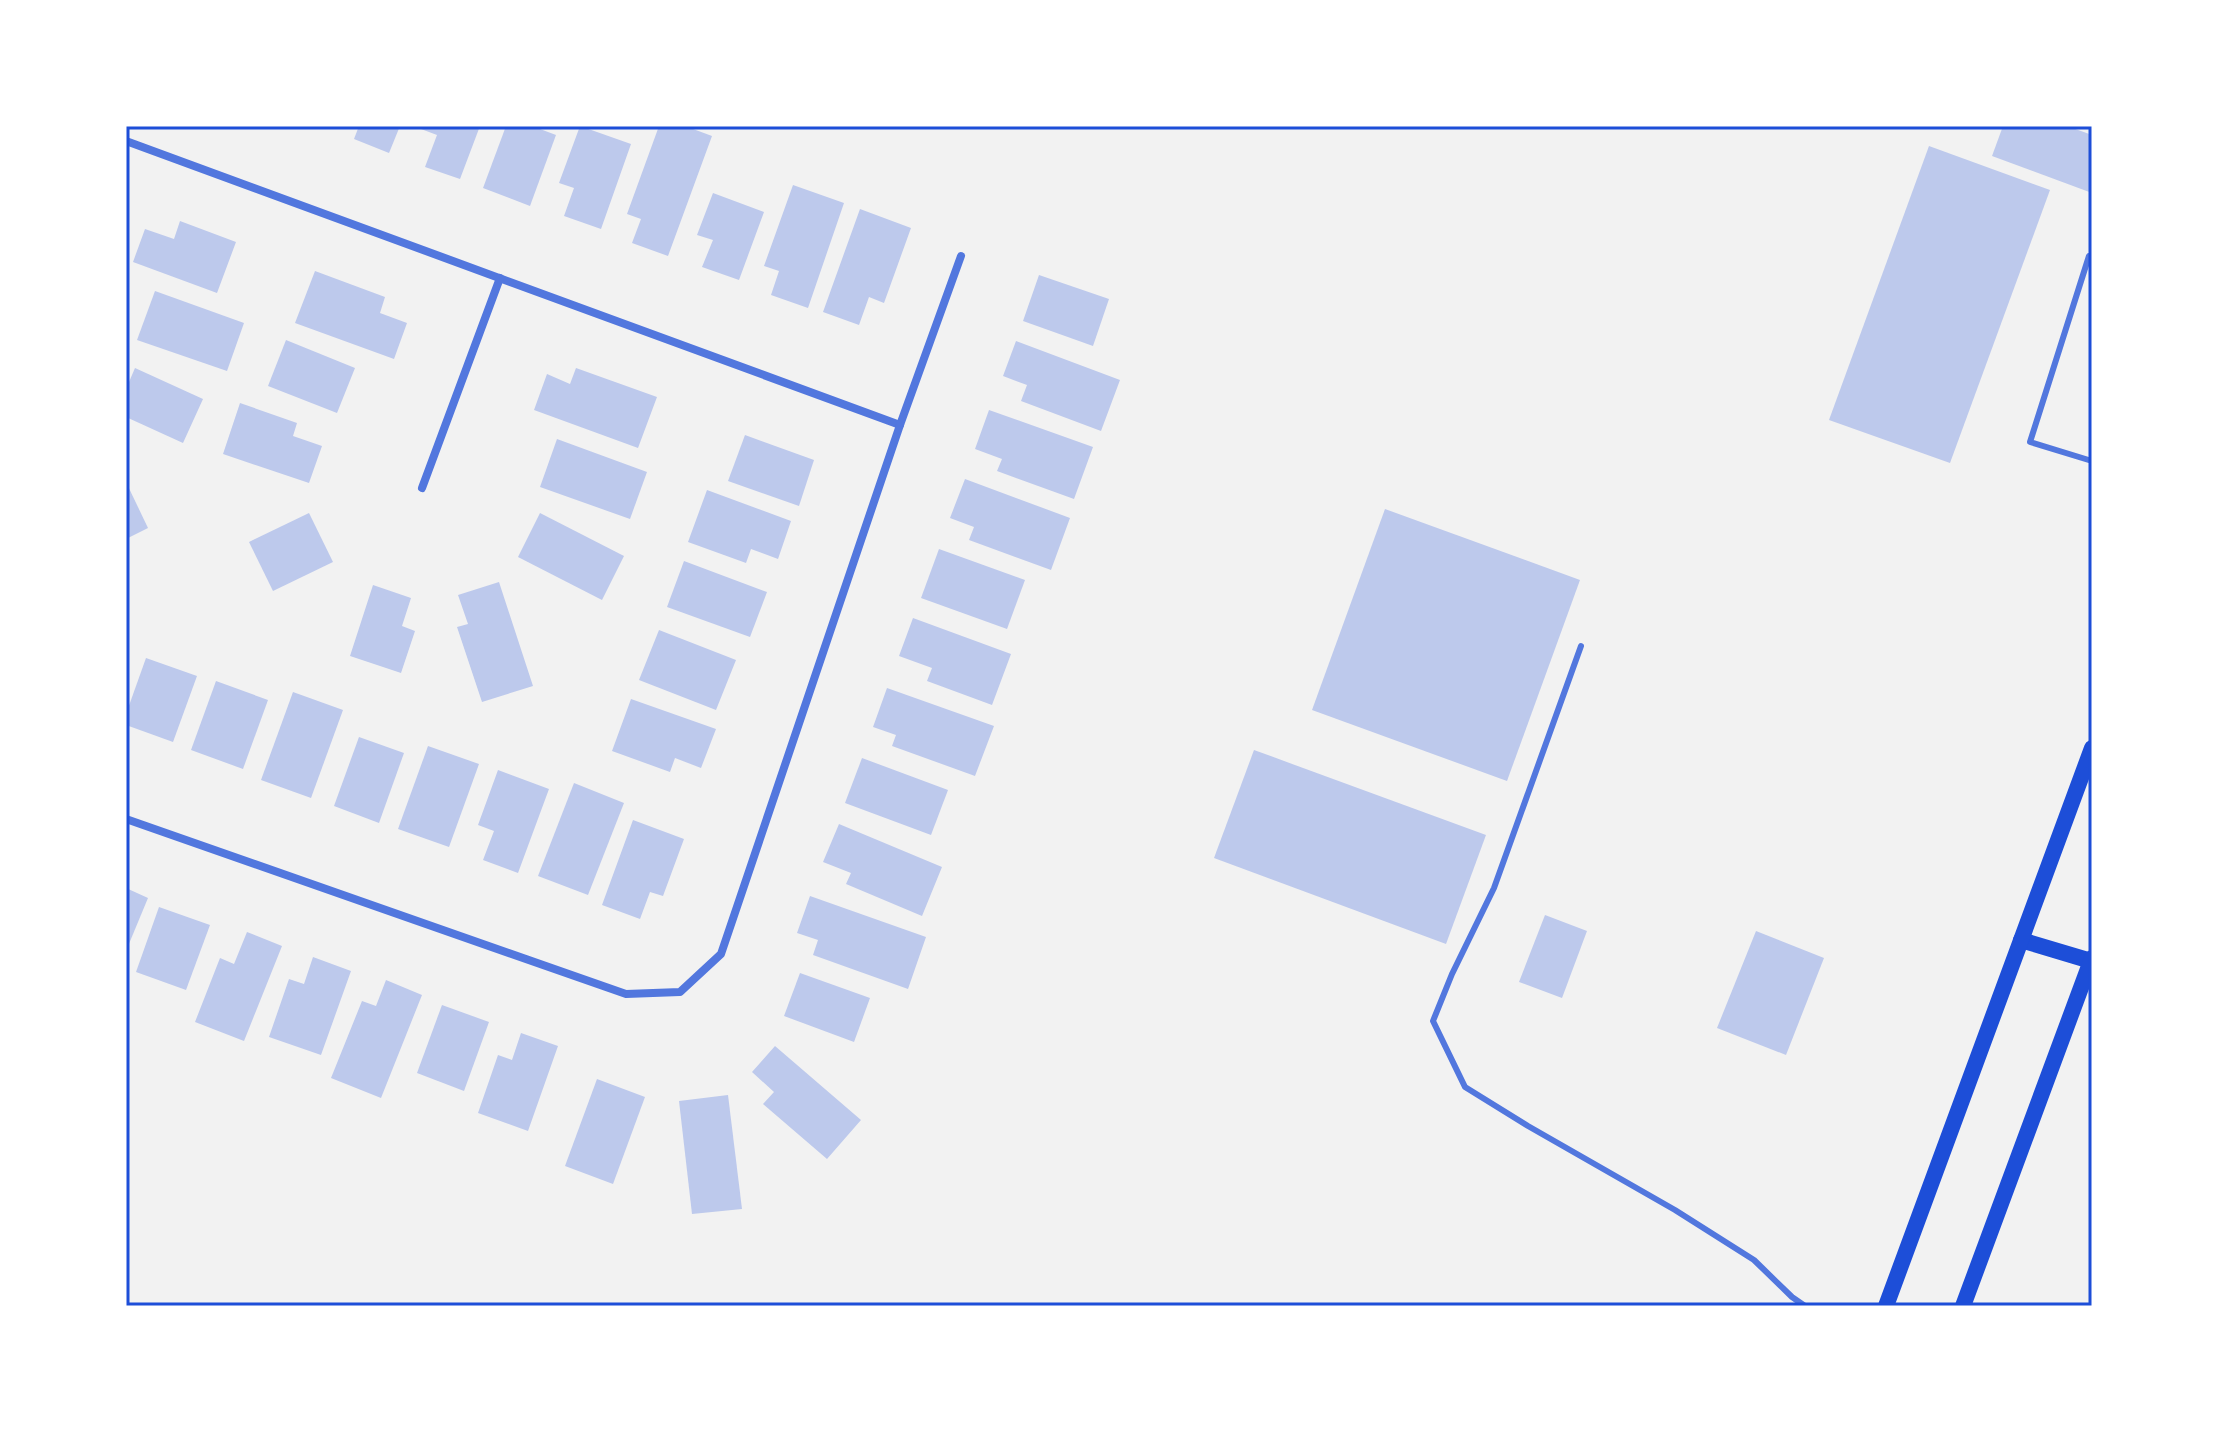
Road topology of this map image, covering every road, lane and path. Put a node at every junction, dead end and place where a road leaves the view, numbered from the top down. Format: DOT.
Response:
graph roads {
  1 [pos="126,141"];
  2 [pos="961,256"];
  3 [pos="2092,257"];
  4 [pos="500,278"];
  5 [pos="900,425"];
  6 [pos="2092,461"];
  7 [pos="422,488"];
  8 [pos="1581,646"];
  9 [pos="2092,748"];
  10 [pos="126,819"];
  11 [pos="2021,940"];
  12 [pos="2091,959"];
  13 [pos="1805,1306"];
  14 [pos="1886,1306"];
  15 [pos="1963,1306"];
  1 -- 4 [label="street"];
  2 -- 5 [label="street"];
  3 -- 6 [label="lane"];
  4 -- 5 [label="street"];
  4 -- 7 [label="street"];
  5 -- 10 [label="street"];
  8 -- 13 [label="lane"];
  9 -- 11 [label="main road"];
  11 -- 12 [label="main road"];
  11 -- 14 [label="main road"];
  12 -- 15 [label="main road"];
}
